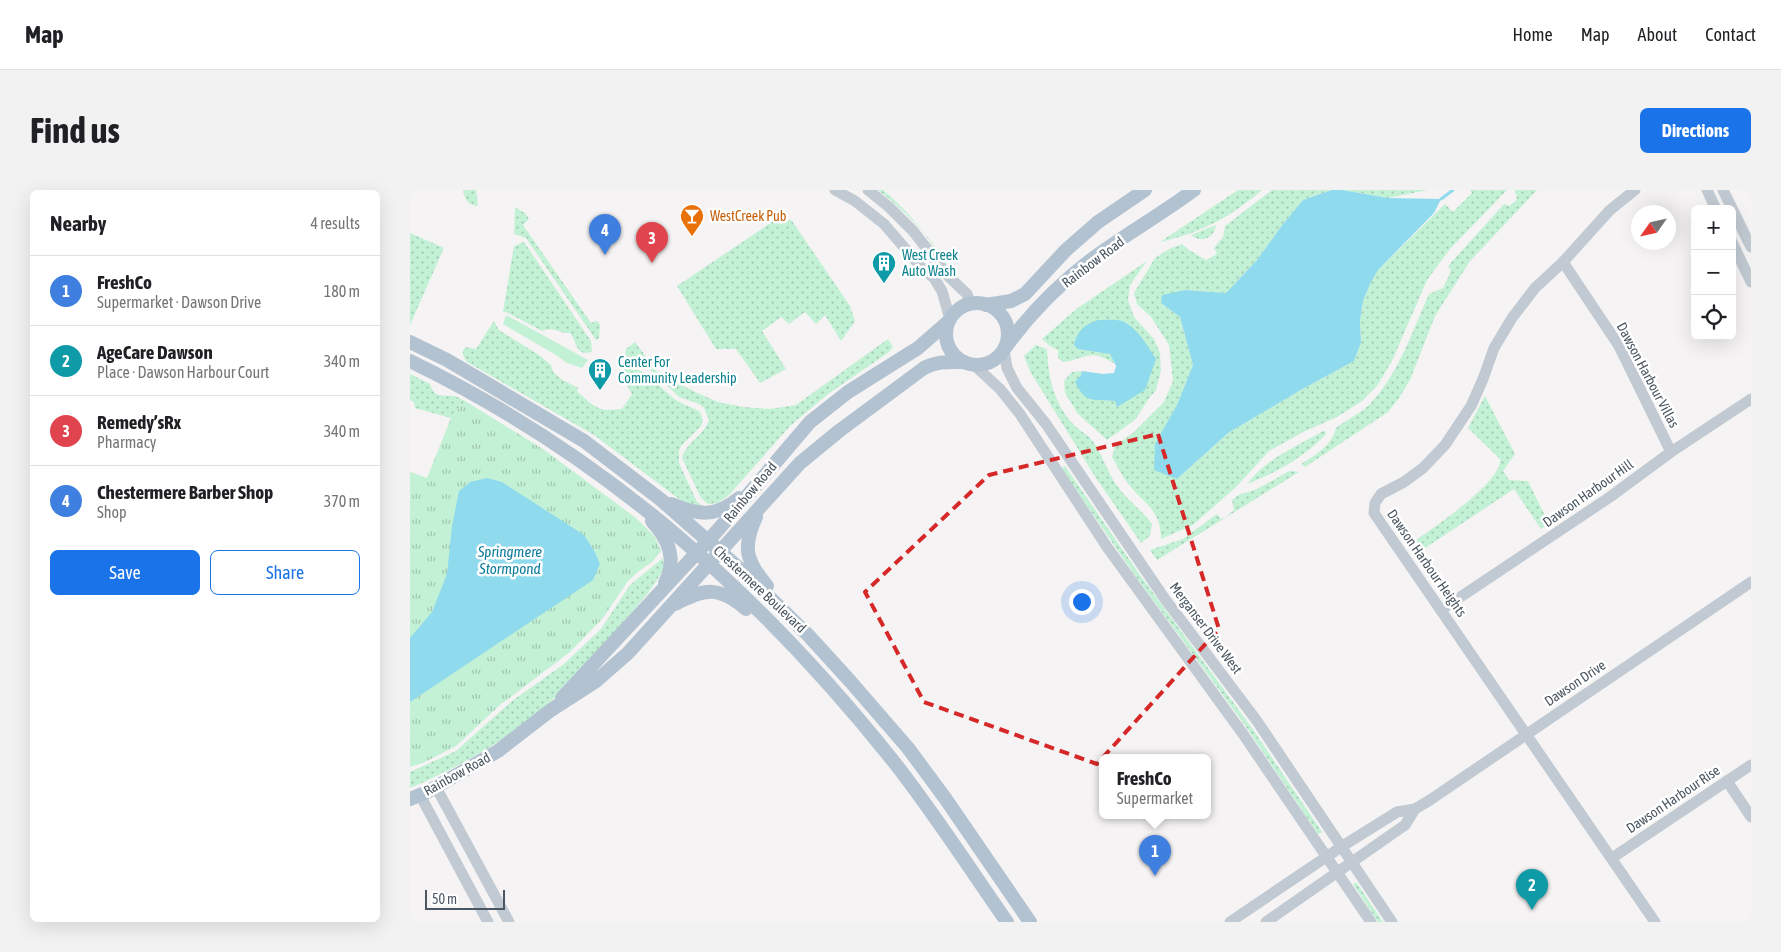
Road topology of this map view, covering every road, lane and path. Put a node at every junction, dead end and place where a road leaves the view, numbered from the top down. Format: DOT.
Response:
graph roads {
  1 [pos="835,190"];
  2 [pos="868,190"];
  3 [pos="1145,190"];
  4 [pos="1194,190"];
  5 [pos="1635,190"];
  6 [pos="1707,190"];
  7 [pos="1723,190"];
  8 [pos="1714,205"];
  9 [pos="1751,247"];
  10 [pos="1736,250"];
  11 [pos="1563,262"];
  12 [pos="1751,282"];
  13 [pos="971,304"];
  14 [pos="986,304"];
  15 [pos="950,320"];
  16 [pos="410,342"];
  17 [pos="1005,349"];
  18 [pos="410,361"];
  19 [pos="969,364"];
  20 [pos="1751,399"];
  21 [pos="1671,452"];
  22 [pos="770,469"];
  23 [pos="632,498"];
  24 [pos="660,499"];
  25 [pos="760,509"];
  26 [pos="708,540"];
  27 [pos="720,551"];
  28 [pos="697,552"];
  29 [pos="709,562"];
  30 [pos="1751,582"];
  31 [pos="663,588"];
  32 [pos="668,608"];
  33 [pos="1441,610"];
  34 [pos="809,636"];
  35 [pos="798,651"];
  36 [pos="551,710"];
  37 [pos="1526,734"];
  38 [pos="1751,765"];
  39 [pos="1727,781"];
  40 [pos="436,787"];
  41 [pos="415,797"];
  42 [pos="1415,809"];
  43 [pos="1751,817"];
  44 [pos="1341,847"];
  45 [pos="1327,857"];
  46 [pos="1612,858"];
  47 [pos="1352,863"];
  48 [pos="1338,872"];
  49 [pos="1243,918"];
  50 [pos="488,922"];
  51 [pos="509,922"];
  52 [pos="1007,922"];
  53 [pos="1030,922"];
  54 [pos="1230,922"];
  55 [pos="1266,922"];
  56 [pos="1371,922"];
  57 [pos="1392,922"];
  58 [pos="1655,922"];
  1 -- 15 [label="street"];
  2 -- 13 [label="street"];
  3 -- 14 [label="main road, Rainbow Road"];
  4 -- 17 [label="main road, Rainbow Road"];
  5 -- 11 [label="street, Dawson Harbour Heights"];
  6 -- 8 [label="street"];
  7 -- 9 [label="street"];
  10 -- 12 [label="street"];
  11 -- 21 [label="street, Dawson Harbour Villas"];
  11 -- 33 [label="street, Dawson Harbour Heights"];
  13 -- 14 [label="main road"];
  13 -- 15 [label="main road"];
  14 -- 17 [label="main road"];
  15 -- 19 [label="main road"];
  15 -- 22 [label="main road, Rainbow Road"];
  16 -- 24 [label="main road, Chestermere Boulevard"];
  17 -- 19 [label="main road"];
  17 -- 44 [label="street, Merganser Drive West"];
  18 -- 23 [label="main road, Chestermere Boulevard"];
  19 -- 25 [label="main road, Rainbow Road"];
  19 -- 45 [label="street"];
  20 -- 21 [label="street, Dawson Harbour Hill"];
  21 -- 33 [label="street, Dawson Harbour Hill"];
  22 -- 24 [label="main road"];
  22 -- 26 [label="main road, Rainbow Road"];
  23 -- 28 [label="main road, Chestermere Boulevard"];
  23 -- 31 [label="main road"];
  24 -- 26 [label="main road, Chestermere Boulevard"];
  25 -- 27 [label="main road, Rainbow Road"];
  25 -- 34 [label="main road"];
  26 -- 27 [label="main road, Chestermere Boulevard"];
  26 -- 28 [label="main road, Rainbow Road"];
  27 -- 29 [label="main road, Rainbow Road"];
  27 -- 34 [label="main road, Chestermere Boulevard"];
  28 -- 29 [label="main road, Chestermere Boulevard"];
  28 -- 31 [label="main road, Rainbow Road"];
  29 -- 32 [label="main road, Rainbow Road"];
  29 -- 35 [label="main road, Chestermere Boulevard"];
  30 -- 37 [label="street, Dawson Drive"];
  31 -- 36 [label="main road, Rainbow Road"];
  32 -- 35 [label="main road"];
  32 -- 36 [label="main road, Rainbow Road"];
  33 -- 37 [label="street, Dawson Harbour Heights"];
  34 -- 53 [label="main road, Chestermere Boulevard"];
  35 -- 52 [label="main road, Chestermere Boulevard"];
  36 -- 40 [label="main road, Rainbow Road"];
  37 -- 42 [label="street, Dawson Drive"];
  37 -- 46 [label="street, Dawson Harbour Heights"];
  38 -- 39 [label="street, Dawson Harbour Rise"];
  39 -- 43 [label="street"];
  39 -- 46 [label="street, Dawson Harbour Rise"];
  40 -- 41 [label="main road, Rainbow Road"];
  40 -- 51 [label="street"];
  41 -- 50 [label="street"];
  42 -- 44 [label="street, Dawson Drive"];
  42 -- 47 [label="street, Dawson Drive"];
  44 -- 45 [label="street, Dawson Drive"];
  44 -- 47 [label="street, Merganser Drive West"];
  45 -- 48 [label="street"];
  45 -- 49 [label="street, Dawson Drive"];
  46 -- 58 [label="street, Dawson Harbour Heights"];
  47 -- 48 [label="street, Dawson Drive"];
  47 -- 57 [label="street, Merganser Drive West"];
  48 -- 55 [label="street, Dawson Drive"];
  48 -- 56 [label="street"];
  49 -- 54 [label="street, Dawson Drive"];
}
